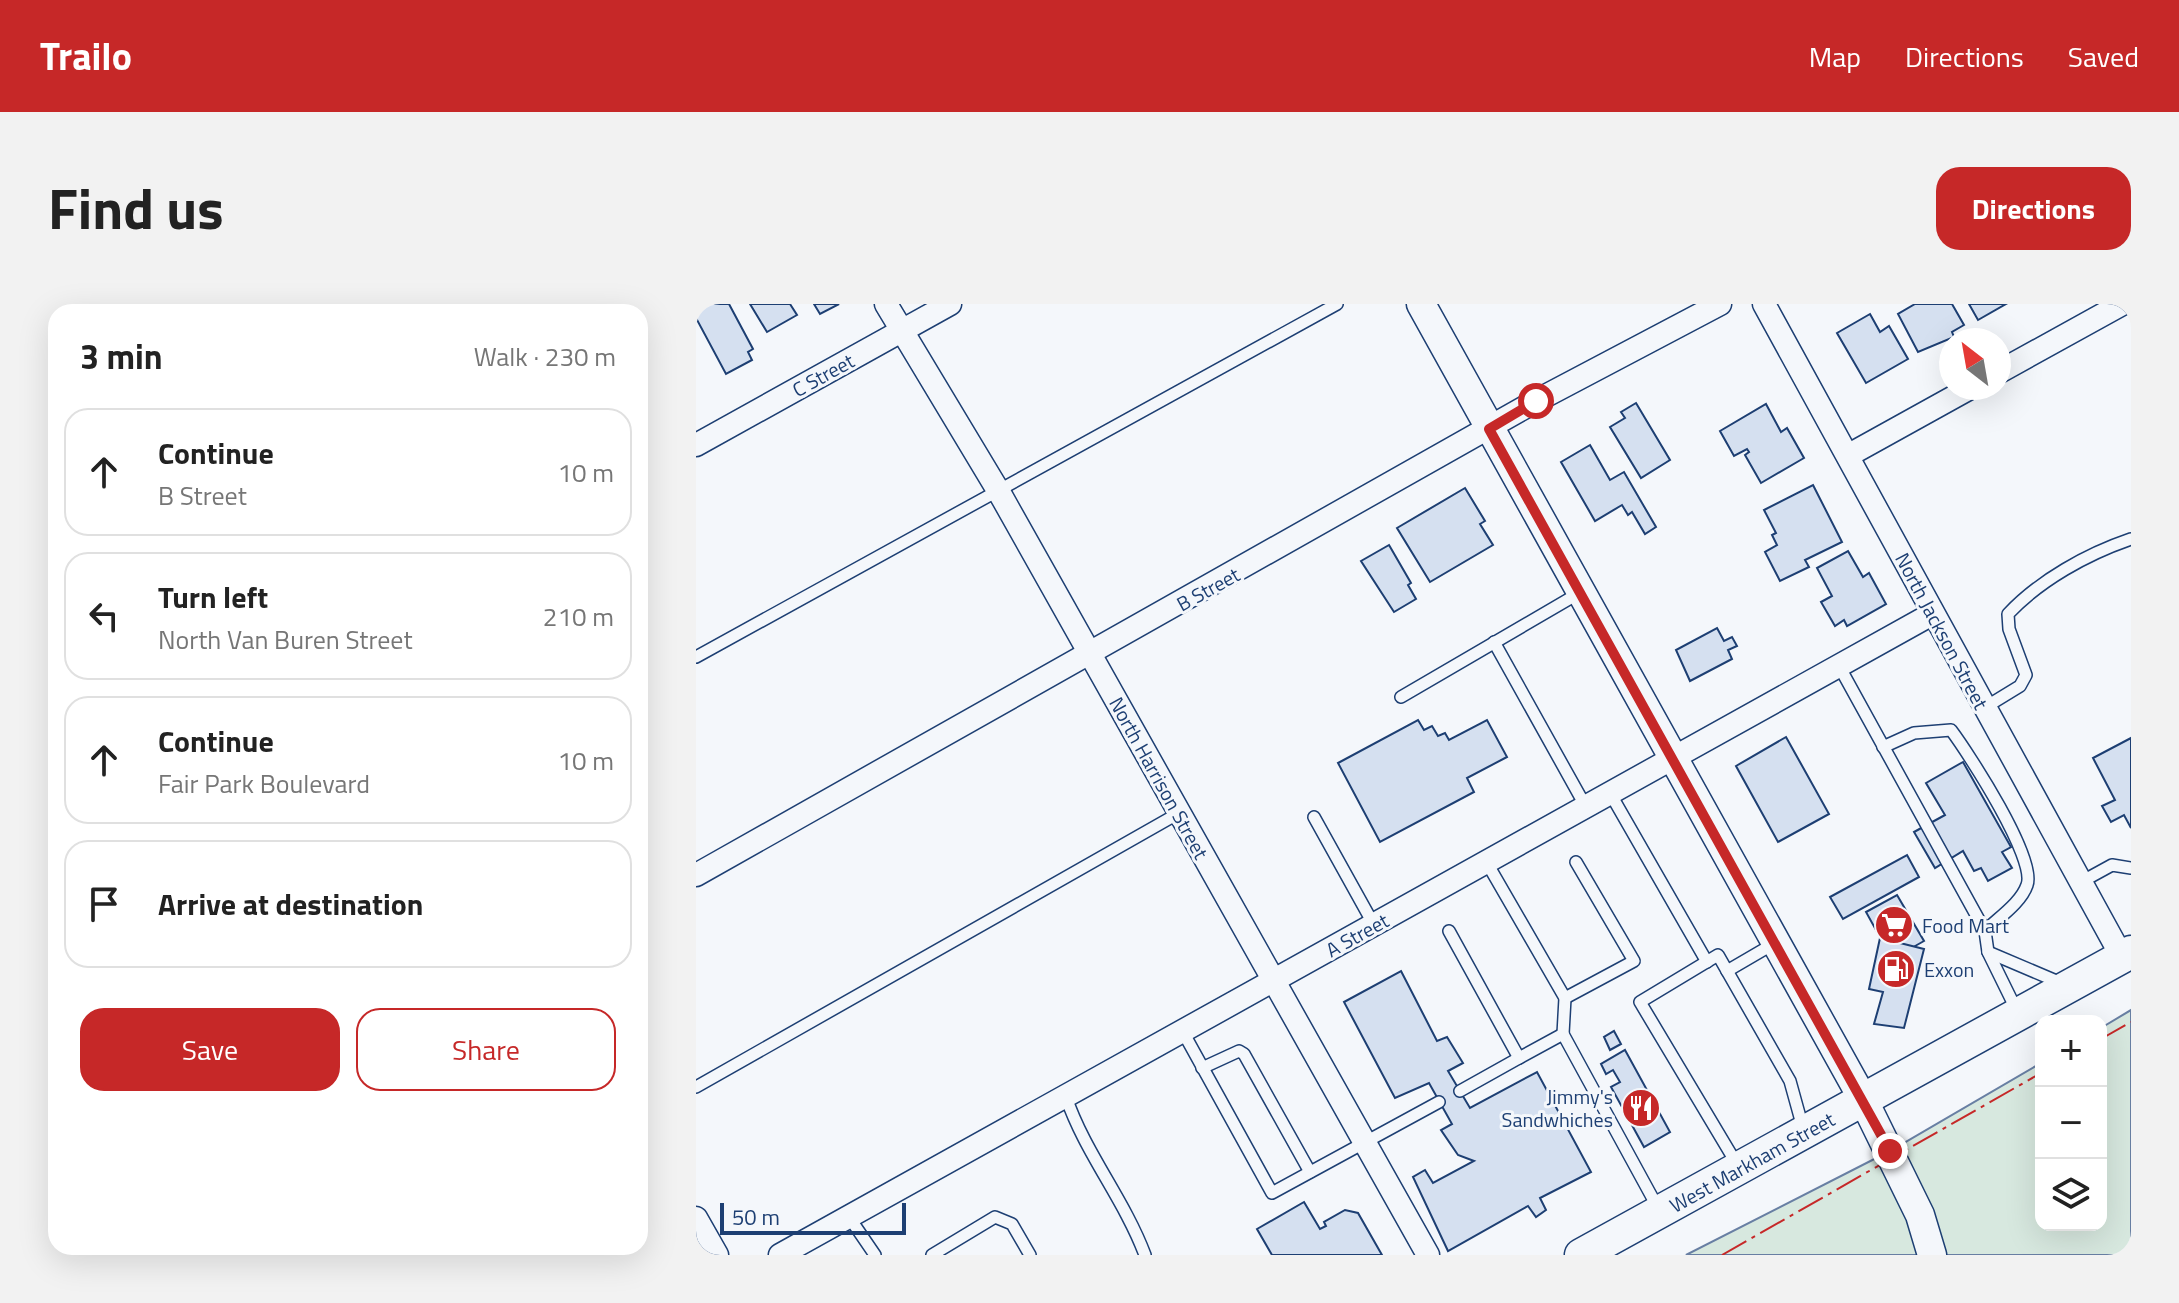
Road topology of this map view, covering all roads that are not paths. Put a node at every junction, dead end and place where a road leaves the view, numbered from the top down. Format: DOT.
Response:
graph roads {
  1 [pos="886,304"];
  2 [pos="950,304"];
  3 [pos="1337,304"];
  4 [pos="1421,304"];
  5 [pos="1720,304"];
  6 [pos="1764,304"];
  7 [pos="2122,304"];
  8 [pos="902,332"];
  9 [pos="2011,365"];
  10 [pos="1948,400"];
  11 [pos="1489,429"];
  12 [pos="696,445"];
  13 [pos="1849,455"];
  14 [pos="999,492"];
  15 [pos="2131,539"];
  16 [pos="1582,592"];
  17 [pos="1932,614"];
  18 [pos="1494,642"];
  19 [pos="1090,655"];
  20 [pos="696,657"];
  21 [pos="1839,666"];
  22 [pos="1401,697"];
  23 [pos="1984,708"];
  24 [pos="1883,747"];
  25 [pos="1673,758"];
  26 [pos="1610,793"];
  27 [pos="1586,807"];
  28 [pos="1179,813"];
  29 [pos="1314,817"];
  30 [pos="1576,862"];
  31 [pos="1487,863"];
  32 [pos="2131,868"];
  33 [pos="696,875"];
  34 [pos="2081,882"];
  35 [pos="1374,925"];
  36 [pos="1449,931"];
  37 [pos="1985,931"];
  38 [pos="1776,942"];
  39 [pos="1988,952"];
  40 [pos="2126,955"];
  41 [pos="1707,962"];
  42 [pos="1727,971"];
  43 [pos="1274,981"];
  44 [pos="2071,987"];
  45 [pos="1565,998"];
  46 [pos="2020,1015"];
  47 [pos="1183,1032"];
  48 [pos="1563,1034"];
  49 [pos="1519,1058"];
  50 [pos="1202,1068"];
  51 [pos="696,1087"];
  52 [pos="1460,1091"];
  53 [pos="1066,1097"];
  54 [pos="1864,1101"];
  55 [pos="1439,1102"];
  56 [pos="1804,1132"];
  57 [pos="1365,1142"];
  58 [pos="1741,1170"];
  59 [pos="1310,1172"];
  60 [pos="1661,1212"];
  61 [pos="849,1217"];
  62 [pos="696,1218"];
  63 [pos="717,1255"];
  64 [pos="780,1255"];
  65 [pos="875,1255"];
  66 [pos="932,1255"];
  67 [pos="1030,1255"];
  68 [pos="1145,1255"];
  69 [pos="1428,1255"];
  70 [pos="1581,1255"];
  71 [pos="1932,1255"];
  1 -- 8 [label="street, North Harrison Street"];
  2 -- 8 [label="street, C Street"];
  3 -- 14 [label="lane"];
  4 -- 11 [label="street"];
  5 -- 11 [label="street, B Street"];
  6 -- 13 [label="street, North Jackson Street"];
  7 -- 9 [label="street"];
  8 -- 12 [label="street, C Street"];
  8 -- 14 [label="street, North Harrison Street"];
  10 -- 13 [label="street"];
  11 -- 16 [label="street"];
  11 -- 19 [label="street, B Street"];
  13 -- 17 [label="street, North Jackson Street"];
  14 -- 19 [label="street, North Harrison Street"];
  14 -- 20 [label="lane"];
  15 -- 23 [label="lane"];
  16 -- 18 [label="lane"];
  16 -- 25 [label="street"];
  17 -- 21 [label="street, A Street"];
  17 -- 23 [label="street, North Jackson Street"];
  18 -- 22 [label="lane"];
  18 -- 27 [label="lane"];
  19 -- 28 [label="street, North Harrison Street"];
  19 -- 33 [label="street, B Street"];
  21 -- 24 [label="lane"];
  21 -- 25 [label="street, A Street"];
  23 -- 34 [label="street, North Jackson Street"];
  24 -- 37 [label="lane"];
  24 -- 37 [label="lane"];
  25 -- 26 [label="street, A Street"];
  25 -- 38 [label="street"];
  26 -- 27 [label="street, A Street"];
  26 -- 41 [label="lane"];
  27 -- 31 [label="street, A Street"];
  28 -- 43 [label="street, North Harrison Street"];
  28 -- 51 [label="lane"];
  29 -- 35 [label="lane"];
  30 -- 45 [label="lane"];
  31 -- 35 [label="street, A Street"];
  31 -- 45 [label="lane"];
  32 -- 34 [label="lane"];
  34 -- 40 [label="street, North Jackson Street"];
  35 -- 43 [label="street, A Street"];
  36 -- 49 [label="lane"];
  37 -- 39 [label="lane"];
  38 -- 42 [label="lane"];
  38 -- 54 [label="street"];
  39 -- 44 [label="lane"];
  39 -- 46 [label="lane"];
  40 -- 44 [label="main road, West Markham Street"];
  41 -- 42 [label="lane"];
  41 -- 58 [label="lane"];
  42 -- 56 [label="lane"];
  43 -- 47 [label="street, A Street"];
  43 -- 57 [label="street, North Harrison Street"];
  44 -- 46 [label="main road, West Markham Street"];
  45 -- 48 [label="lane"];
  46 -- 54 [label="main road, West Markham Street"];
  47 -- 50 [label="lane"];
  47 -- 53 [label="street, A Street"];
  48 -- 49 [label="lane"];
  48 -- 60 [label="lane"];
  49 -- 52 [label="lane"];
  50 -- 59 [label="lane"];
  50 -- 59 [label="lane"];
  53 -- 61 [label="street, A Street"];
  53 -- 68 [label="lane"];
  54 -- 56 [label="main road, West Markham Street"];
  54 -- 71 [label="street"];
  55 -- 57 [label="lane"];
  56 -- 58 [label="main road, West Markham Street"];
  57 -- 59 [label="lane"];
  57 -- 69 [label="street, North Harrison Street"];
  58 -- 60 [label="main road, West Markham Street"];
  60 -- 70 [label="main road, West Markham Street"];
  61 -- 64 [label="street, A Street"];
  61 -- 65 [label="lane"];
  62 -- 63 [label="street"];
  66 -- 67 [label="lane"];
}
